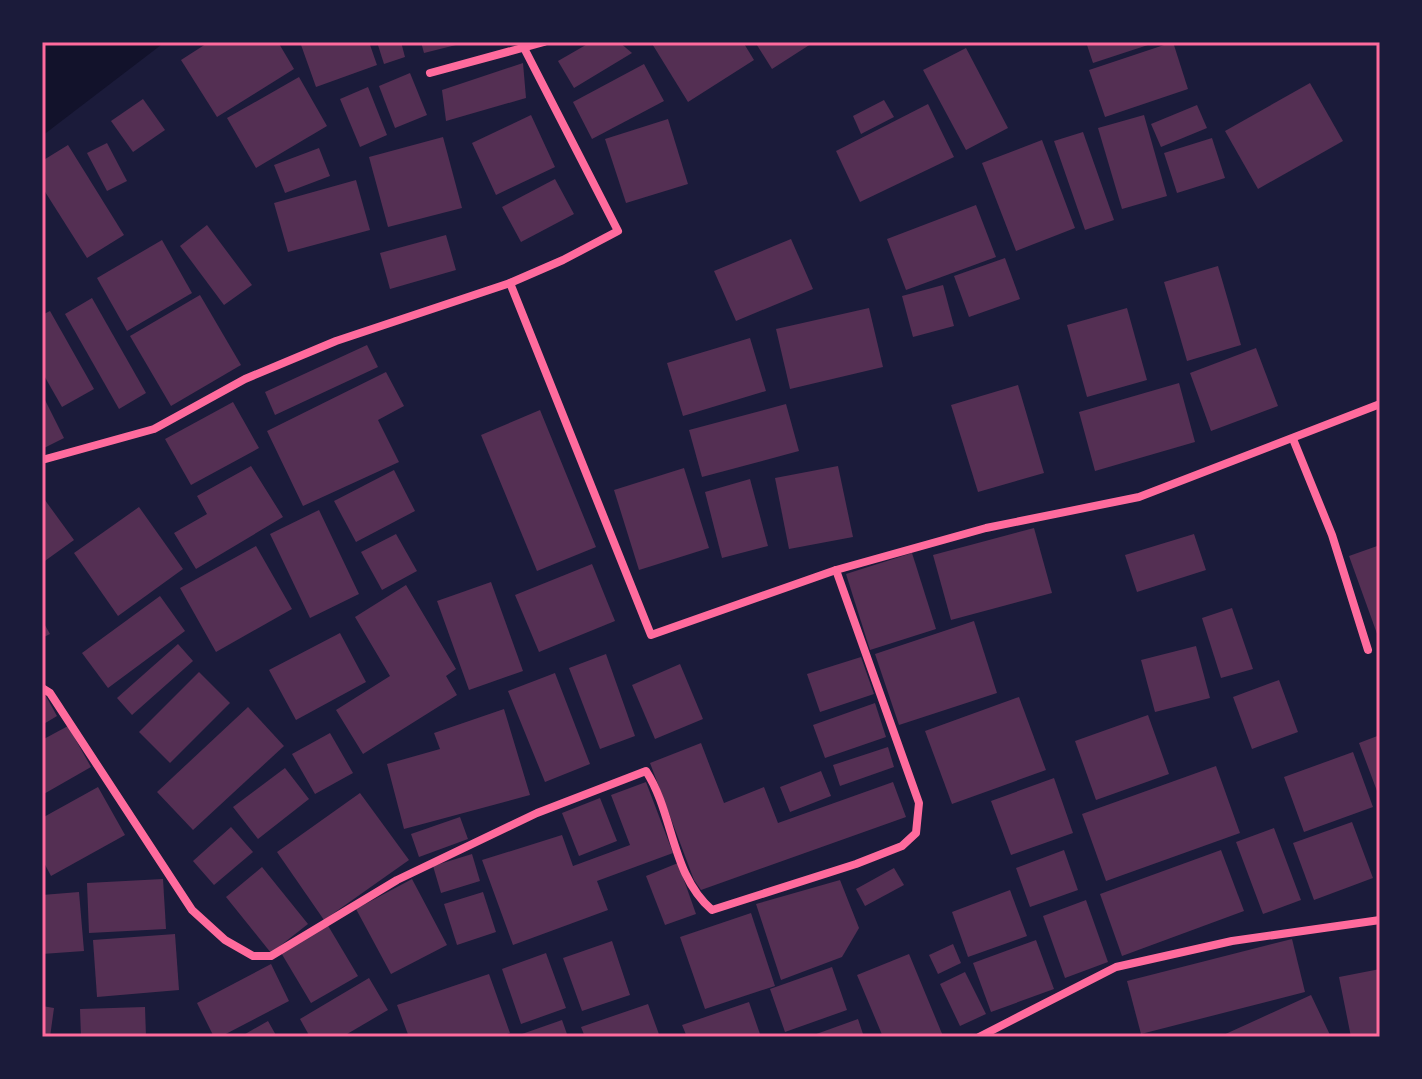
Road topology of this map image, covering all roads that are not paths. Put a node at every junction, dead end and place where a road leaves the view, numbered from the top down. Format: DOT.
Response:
graph roads {
  1 [pos="544,42"];
  2 [pos="524,48"];
  3 [pos="430,73"];
  4 [pos="510,283"];
  5 [pos="1380,404"];
  6 [pos="1293,439"];
  7 [pos="42,460"];
  8 [pos="836,570"];
  9 [pos="1368,650"];
  10 [pos="42,688"];
  11 [pos="1380,920"];
  12 [pos="979,1037"];
  1 -- 2 [label="street"];
  2 -- 3 [label="street"];
  2 -- 4 [label="street"];
  4 -- 7 [label="street"];
  4 -- 8 [label="street"];
  5 -- 6 [label="street"];
  6 -- 8 [label="street"];
  6 -- 9 [label="street"];
  8 -- 10 [label="street"];
  11 -- 12 [label="street"];
}
